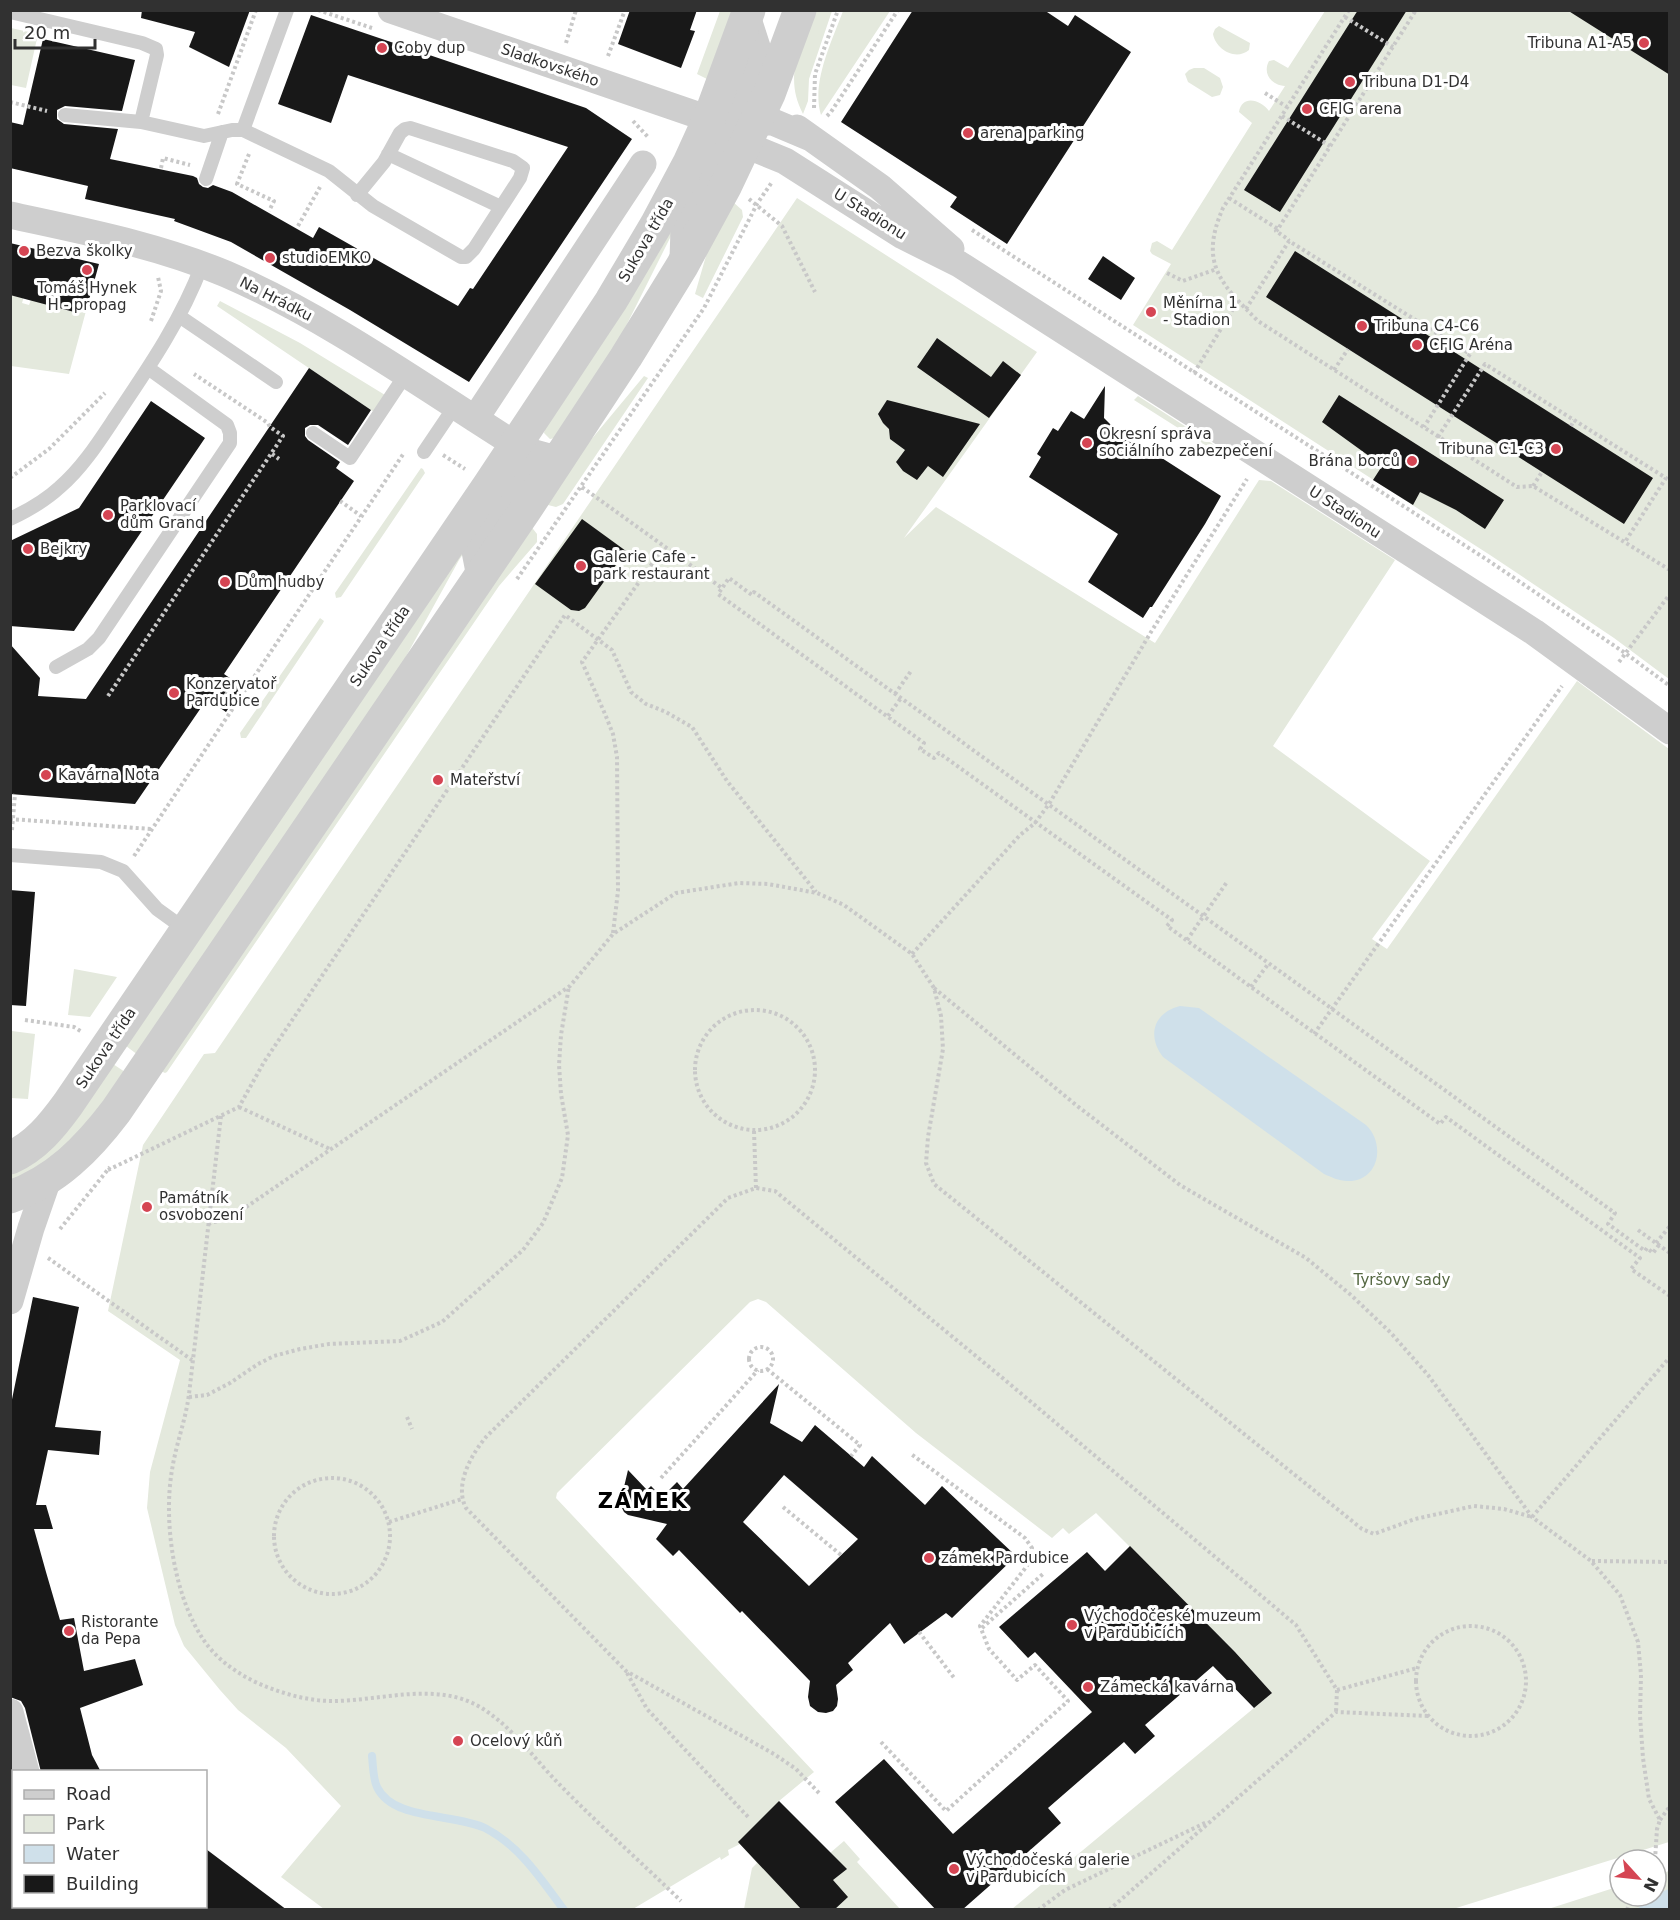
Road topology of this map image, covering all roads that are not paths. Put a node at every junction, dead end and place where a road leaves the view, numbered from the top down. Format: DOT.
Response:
graph roads {
  1 [pos="287,10"];
  2 [pos="391,10"];
  3 [pos="800,10"];
  4 [pos="10,12"];
  5 [pos="748,13"];
  6 [pos="782,61"];
  7 [pos="65,115"];
  8 [pos="141,122"];
  9 [pos="815,125"];
  10 [pos="737,127"];
  11 [pos="243,130"];
  12 [pos="216,134"];
  13 [pos="388,154"];
  14 [pos="643,164"];
  15 [pos="207,175"];
  16 [pos="357,195"];
  17 [pos="501,207"];
  18 [pos="10,215"];
  19 [pos="682,266"];
  20 [pos="198,276"];
  21 [pos="1015,300"];
  22 [pos="179,316"];
  23 [pos="148,368"];
  24 [pos="406,374"];
  25 [pos="276,381"];
  26 [pos="465,413"];
  27 [pos="312,433"];
  28 [pos="516,445"];
  29 [pos="424,452"];
  30 [pos="564,453"];
  31 [pos="10,519"];
  32 [pos="480,577"];
  33 [pos="57,667"];
  34 [pos="1670,731"];
  35 [pos="10,855"];
  36 [pos="186,930"];
  37 [pos="16,1155"];
  38 [pos="48,1179"];
  39 [pos="10,1197"];
  40 [pos="10,1228"];
  41 [pos="32,1254"];
  42 [pos="10,1301"];
  43 [pos="10,1712"];
  44 [pos="25,1770"];
  1 -- 11 [label="lane"];
  2 -- 10 [label="street, Sladkovského"];
  3 -- 6 [label="street, Sukova třída"];
  4 -- 8 [label="lane"];
  5 -- 10 [label="street, Sukova třída"];
  6 -- 9 [label="street, U Stadionu"];
  6 -- 10 [label="street, Sukova třída"];
  7 -- 8 [label="lane"];
  8 -- 12 [label="lane"];
  9 -- 10 [label="street, U Stadionu"];
  9 -- 21 [label="street, U Stadionu"];
  10 -- 19 [label="street, Sukova třída"];
  10 -- 19 [label="street, Sukova třída"];
  10 -- 21 [label="street, U Stadionu"];
  10 -- 28 [label="street, Sukova třída"];
  11 -- 12 [label="lane"];
  11 -- 16 [label="lane"];
  12 -- 15 [label="lane"];
  13 -- 16 [label="lane"];
  13 -- 17 [label="lane"];
  13 -- 17 [label="lane"];
  14 -- 26 [label="street"];
  16 -- 17 [label="lane"];
  18 -- 20 [label="street, Na Hrádku"];
  19 -- 30 [label="street, Sukova třída"];
  20 -- 22 [label="lane"];
  20 -- 24 [label="street, Na Hrádku"];
  21 -- 34 [label="street, U Stadionu"];
  22 -- 23 [label="lane"];
  22 -- 25 [label="lane"];
  23 -- 31 [label="lane"];
  23 -- 33 [label="lane"];
  24 -- 26 [label="street, Na Hrádku"];
  24 -- 27 [label="lane"];
  26 -- 28 [label="street, Na Hrádku"];
  26 -- 29 [label="lane"];
  28 -- 30 [label="street, Na Hrádku"];
  28 -- 32 [label="street"];
  28 -- 36 [label="street, Sukova třída"];
  30 -- 32 [label="street, Sukova třída"];
  32 -- 38 [label="street, Sukova třída"];
  35 -- 36 [label="lane"];
  36 -- 37 [label="street, Sukova třída"];
  38 -- 39 [label="street, Sukova třída"];
  38 -- 41 [label="street"];
  40 -- 41 [label="street"];
  41 -- 42 [label="street"];
  43 -- 44 [label="street"];
}
